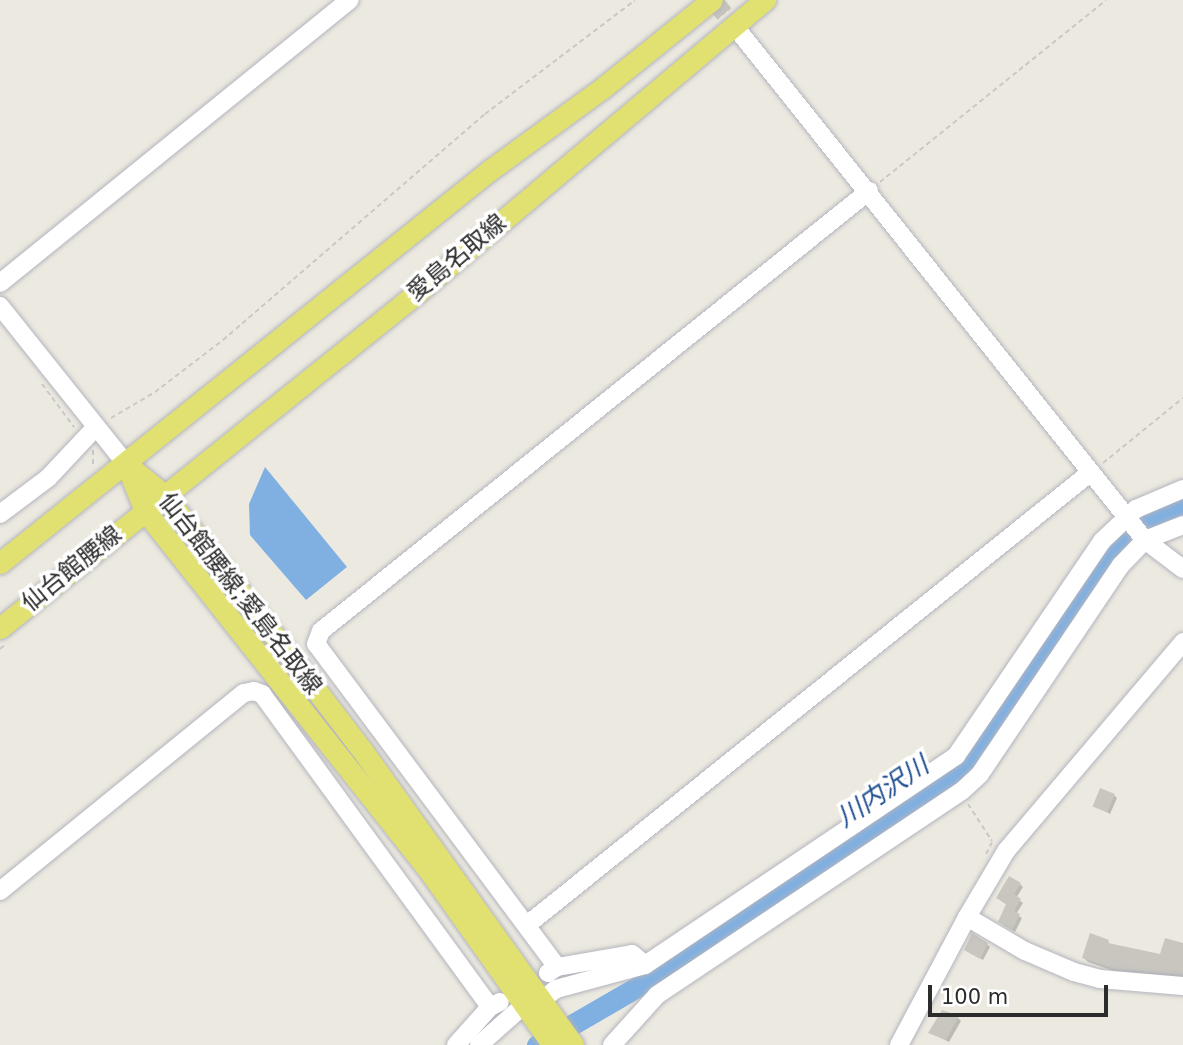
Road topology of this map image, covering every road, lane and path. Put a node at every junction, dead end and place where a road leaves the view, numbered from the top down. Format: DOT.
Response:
graph roads {
  1 [pos="350,0"];
  2 [pos="635,0"];
  3 [pos="712,0"];
  4 [pos="765,0"];
  5 [pos="1106,0"];
  6 [pos="741,34"];
  7 [pos="869,191"];
  8 [pos="0,283"];
  9 [pos="0,306"];
  10 [pos="36,376"];
  11 [pos="1183,398"];
  12 [pos="90,433"];
  13 [pos="126,464"];
  14 [pos="93,466"];
  15 [pos="1091,472"];
  16 [pos="1183,489"];
  17 [pos="164,495"];
  18 [pos="145,510"];
  19 [pos="0,514"];
  20 [pos="1183,525"];
  21 [pos="1137,528"];
  22 [pos="0,562"];
  23 [pos="1183,569"];
  24 [pos="0,628"];
  25 [pos="1183,642"];
  26 [pos="963,790"];
  27 [pos="1006,851"];
  28 [pos="0,891"];
  29 [pos="967,917"];
  30 [pos="527,925"];
  31 [pos="645,965"];
  32 [pos="1183,986"];
  33 [pos="537,1008"];
  34 [pos="456,1045"];
  35 [pos="479,1045"];
  36 [pos="553,1045"];
  37 [pos="573,1045"];
  38 [pos="612,1045"];
  39 [pos="899,1045"];
  1 -- 8 [label="street"];
  2 -- 12 [label="path"];
  3 -- 13 [label="main road, 愛島名取線"];
  4 -- 17 [label="main road, 愛島名取線"];
  5 -- 7 [label="path"];
  6 -- 7 [label="street"];
  7 -- 15 [label="street"];
  7 -- 30 [label="street"];
  9 -- 12 [label="street"];
  10 -- 12 [label="path"];
  11 -- 15 [label="path"];
  12 -- 13 [label="street"];
  12 -- 14 [label="path"];
  12 -- 19 [label="street"];
  13 -- 17 [label="main road, 仙台館腰線;愛島名取線"];
  13 -- 18 [label="main road, 仙台館腰線;愛島名取線"];
  13 -- 22 [label="main road, 仙台館腰線"];
  15 -- 21 [label="street"];
  15 -- 30 [label="street"];
  16 -- 21 [label="street"];
  17 -- 18 [label="main road, 愛島名取線"];
  17 -- 33 [label="main road, 仙台館腰線;愛島名取線"];
  18 -- 24 [label="main road, 仙台館腰線"];
  18 -- 33 [label="main road, 仙台館腰線;愛島名取線"];
  20 -- 21 [label="street"];
  21 -- 23 [label="street"];
  21 -- 26 [label="street"];
  21 -- 31 [label="street"];
  25 -- 27 [label="street"];
  26 -- 27 [label="path"];
  26 -- 38 [label="street"];
  27 -- 29 [label="street"];
  28 -- 34 [label="street"];
  29 -- 32 [label="street"];
  29 -- 39 [label="street"];
  30 -- 31 [label="street"];
  31 -- 33 [label="street"];
  33 -- 35 [label="street"];
  33 -- 36 [label="main road, 仙台館腰線;愛島名取線"];
  33 -- 37 [label="main road, 仙台館腰線;愛島名取線"];
}
